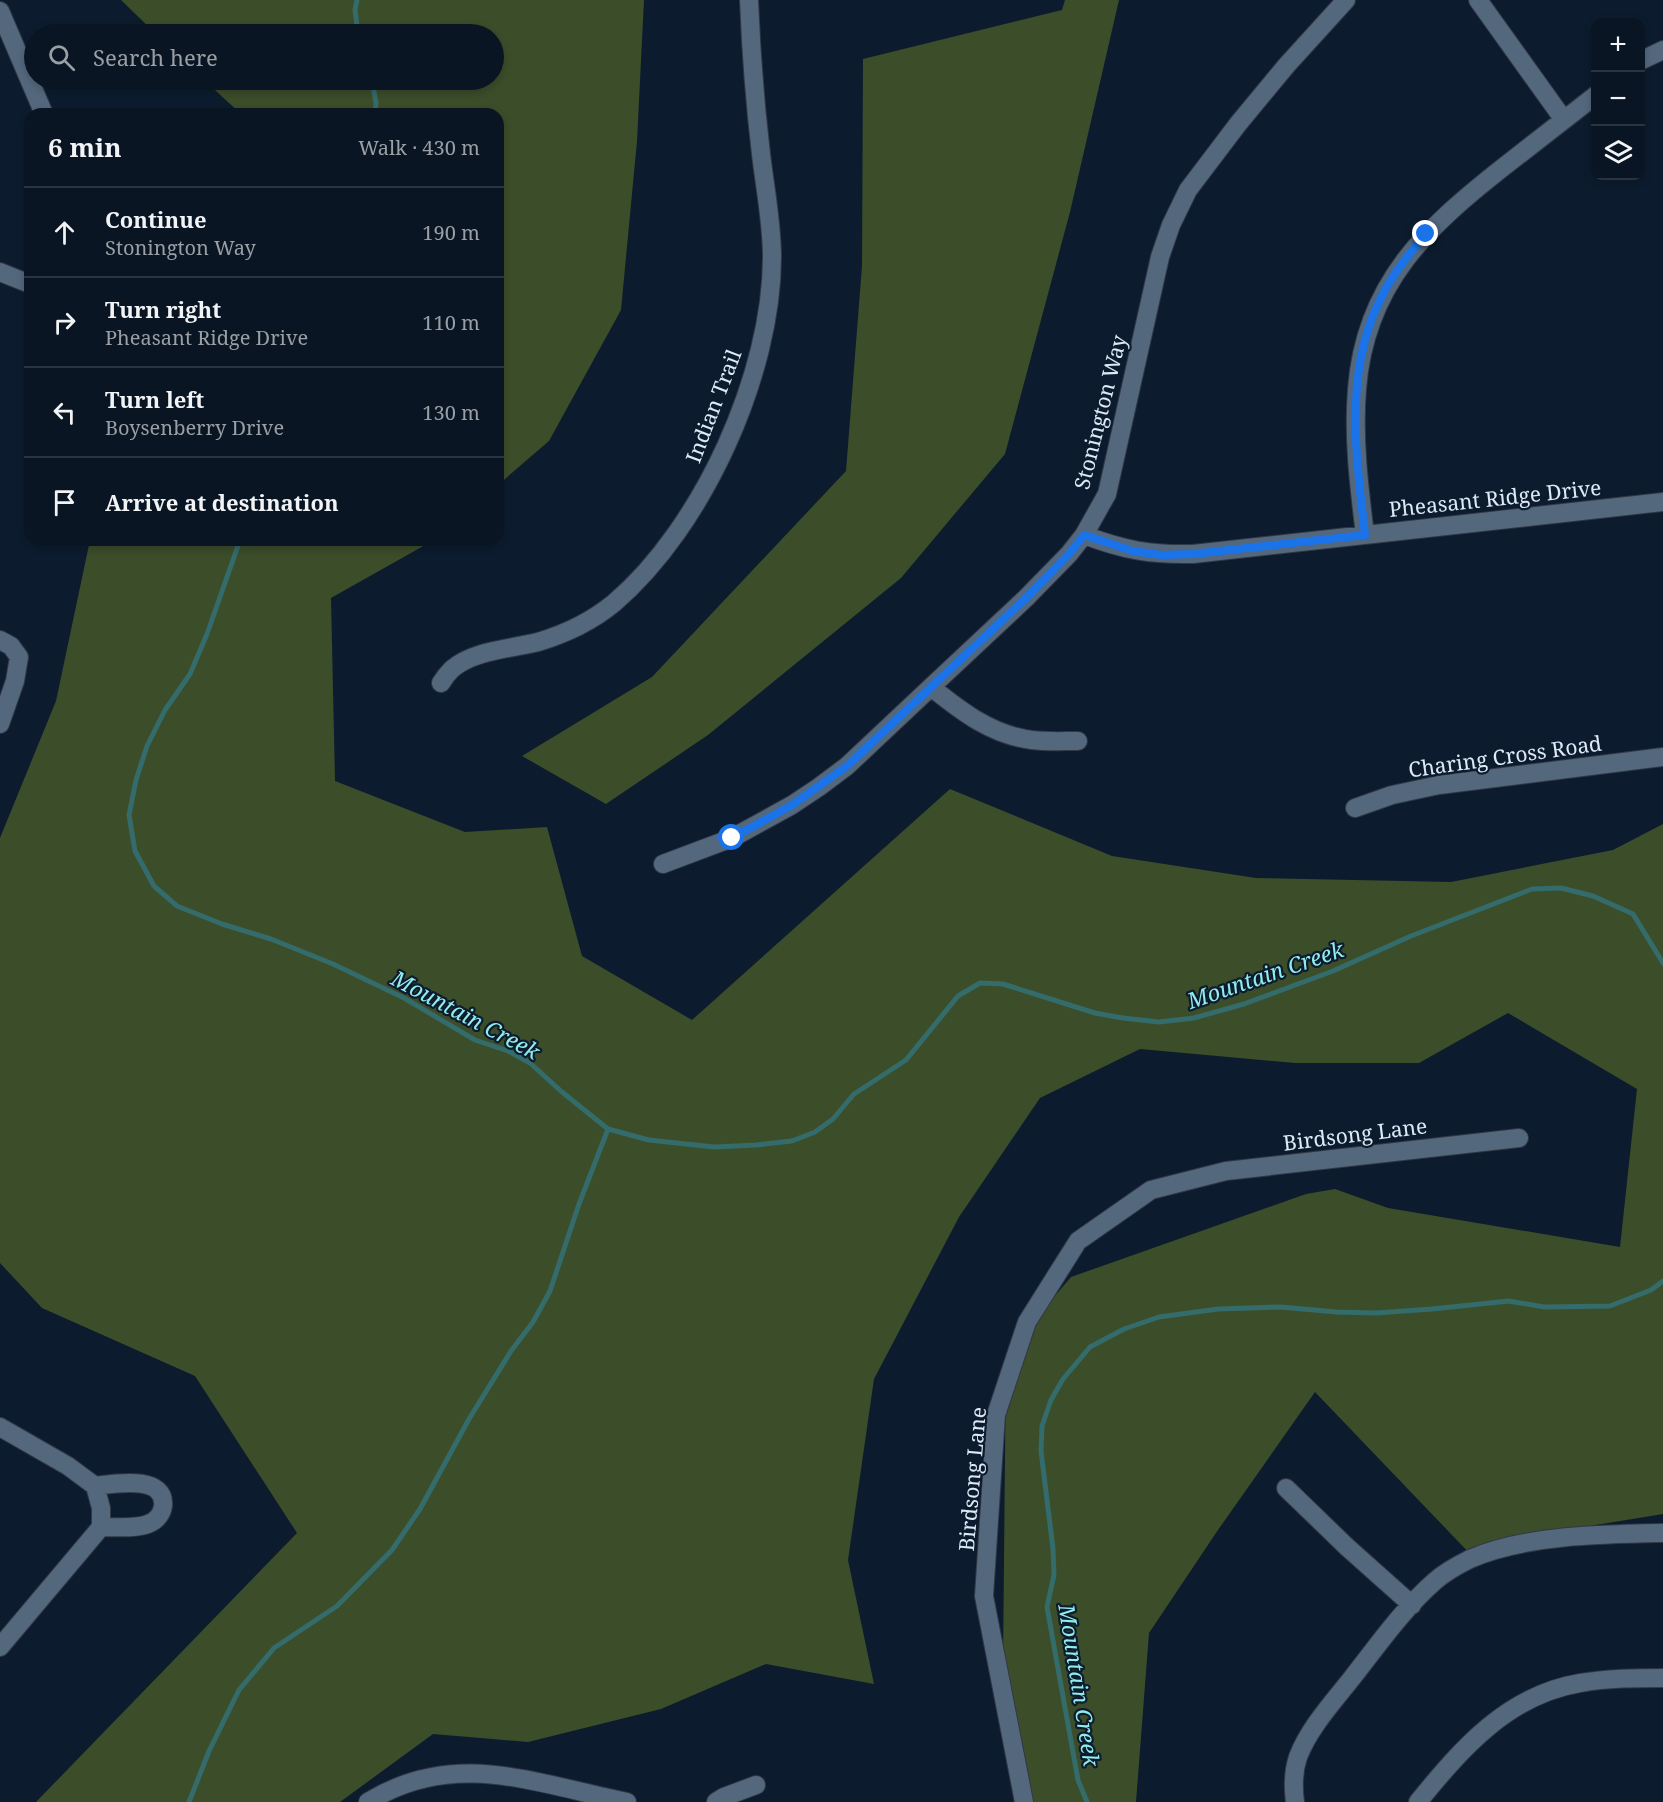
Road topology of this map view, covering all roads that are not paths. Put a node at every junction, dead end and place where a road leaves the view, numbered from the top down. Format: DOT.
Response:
graph roads {
  1 [pos="748,0"];
  2 [pos="1346,0"];
  3 [pos="1478,0"];
  4 [pos="0,11"];
  5 [pos="1663,50"];
  6 [pos="1645,59"];
  7 [pos="24,67"];
  8 [pos="34,90"];
  9 [pos="1591,99"];
  10 [pos="41,108"];
  11 [pos="1564,120"];
  12 [pos="0,272"];
  13 [pos="24,282"];
  14 [pos="1663,502"];
  15 [pos="1084,535"];
  16 [pos="1365,535"];
  17 [pos="0,640"];
  18 [pos="441,683"];
  19 [pos="931,687"];
  20 [pos="0,724"];
  21 [pos="1078,741"];
  22 [pos="1663,758"];
  23 [pos="1355,808"];
  24 [pos="663,864"];
  25 [pos="1520,1138"];
  26 [pos="0,1427"];
  27 [pos="95,1486"];
  28 [pos="1286,1488"];
  29 [pos="101,1527"];
  30 [pos="1663,1533"];
  31 [pos="1412,1605"];
  32 [pos="0,1647"];
  33 [pos="1663,1678"];
  34 [pos="756,1785"];
  35 [pos="368,1802"];
  36 [pos="627,1802"];
  37 [pos="716,1802"];
  38 [pos="1024,1802"];
  39 [pos="1296,1802"];
  40 [pos="1418,1802"];
  1 -- 18 [label="street, Indian Trail"];
  2 -- 15 [label="street, Stonington Way"];
  3 -- 11 [label="street"];
  4 -- 7 [label="street"];
  5 -- 6 [label="street"];
  8 -- 10 [label="street"];
  9 -- 11 [label="street"];
  11 -- 16 [label="street"];
  12 -- 13 [label="street"];
  14 -- 16 [label="street, Pheasant Ridge Drive"];
  15 -- 16 [label="street, Pheasant Ridge Drive"];
  15 -- 19 [label="street, Stonington Way"];
  17 -- 20 [label="street"];
  19 -- 21 [label="street"];
  19 -- 24 [label="street, Stonington Way"];
  22 -- 23 [label="street, Charing Cross Road"];
  25 -- 38 [label="street, Birdsong Lane"];
  26 -- 27 [label="street"];
  27 -- 29 [label="street"];
  27 -- 29 [label="street"];
  28 -- 31 [label="street"];
  29 -- 32 [label="street"];
  30 -- 31 [label="street"];
  31 -- 39 [label="street"];
  33 -- 40 [label="street"];
  34 -- 37 [label="street"];
  35 -- 36 [label="street"];
}
